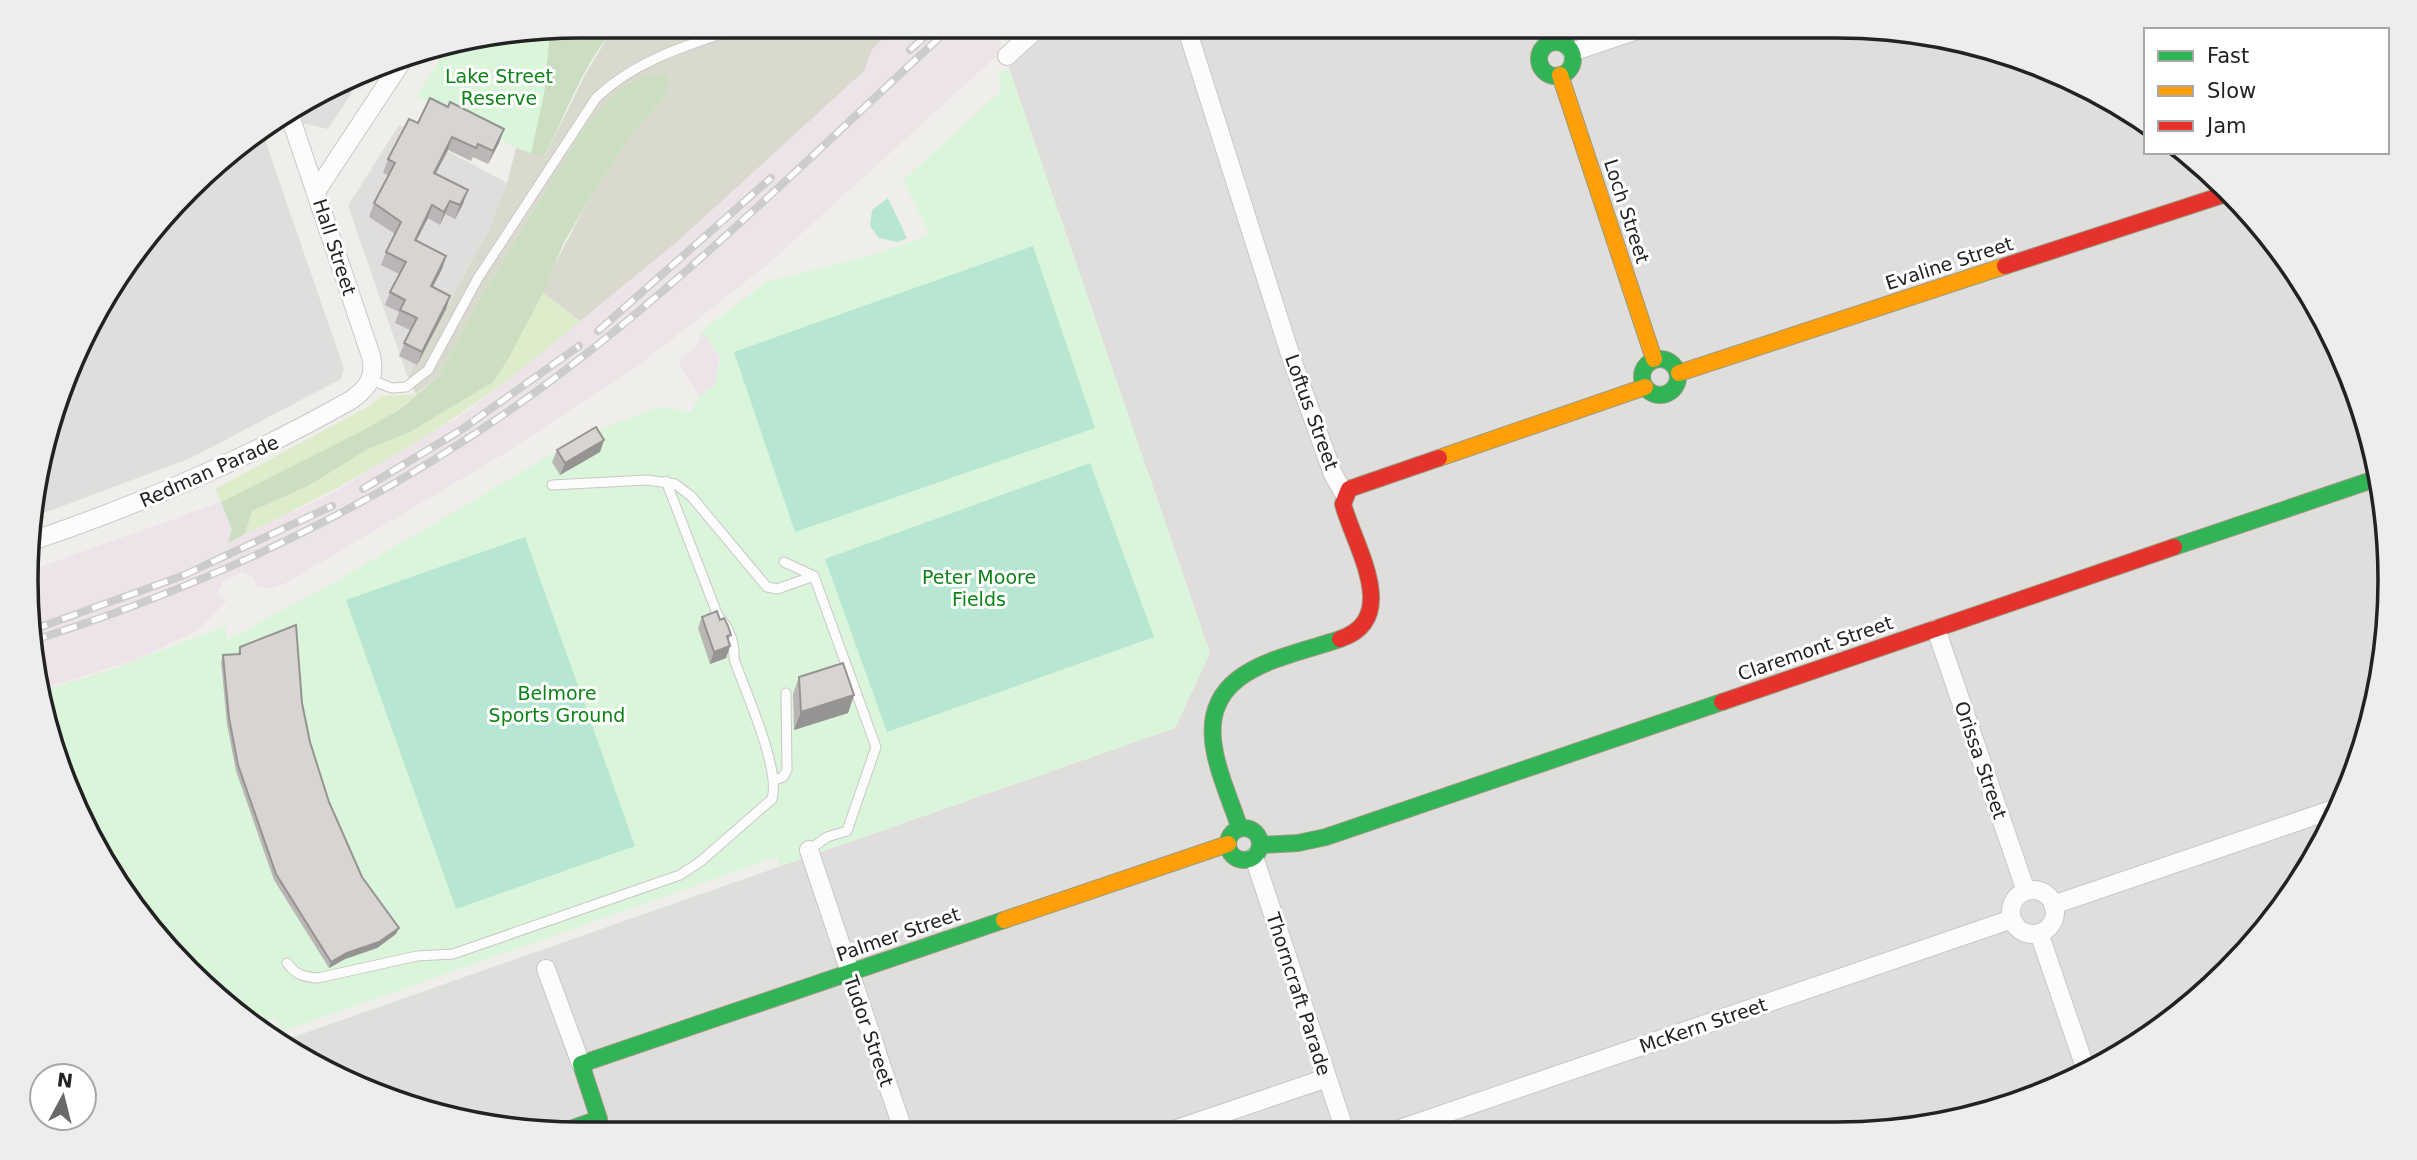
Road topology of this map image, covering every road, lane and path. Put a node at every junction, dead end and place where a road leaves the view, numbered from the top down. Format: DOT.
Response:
graph roads {
  1 [pos="711,38"];
  2 [pos="1027,38"];
  3 [pos="1190,38"];
  4 [pos="1546,38"];
  5 [pos="1613,38"];
  6 [pos="1548,44"];
  7 [pos="1572,52"];
  8 [pos="1007,56"];
  9 [pos="395,71"];
  10 [pos="1560,75"];
  11 [pos="292,122"];
  12 [pos="317,190"];
  13 [pos="2219,196"];
  14 [pos="1654,359"];
  15 [pos="1679,373"];
  16 [pos="371,380"];
  17 [pos="1645,387"];
  18 [pos="666,481"];
  19 [pos="2369,482"];
  20 [pos="552,485"];
  21 [pos="1345,495"];
  22 [pos="41,538"];
  23 [pos="784,562"];
  24 [pos="814,576"];
  25 [pos="1936,629"];
  26 [pos="786,693"];
  27 [pos="775,780"];
  28 [pos="2326,812"];
  29 [pos="1240,829"];
  30 [pos="1228,844"];
  31 [pos="809,850"];
  32 [pos="1257,851"];
  33 [pos="2026,891"];
  34 [pos="2053,905"];
  35 [pos="2012,919"];
  36 [pos="2039,933"];
  37 [pos="287,963"];
  38 [pos="546,969"];
  39 [pos="849,972"];
  40 [pos="2083,1062"];
  41 [pos="581,1064"];
  42 [pos="1327,1077"];
  43 [pos="600,1122"];
  44 [pos="900,1122"];
  45 [pos="1197,1122"];
  46 [pos="1342,1122"];
  47 [pos="1420,1122"];
  1 -- 16 [label="lane"];
  2 -- 8 [label="street"];
  3 -- 21 [label="street, Loftus Street"];
  4 -- 6 [label="street"];
  5 -- 7 [label="street"];
  6 -- 7 [label="street"];
  6 -- 10 [label="street"];
  7 -- 10 [label="street"];
  9 -- 12 [label="street"];
  10 -- 14 [label="street, Loch Street"];
  11 -- 12 [label="street, Hall Street"];
  12 -- 16 [label="street, Hall Street"];
  13 -- 15 [label="street, Evaline Street"];
  14 -- 15 [label="street"];
  14 -- 17 [label="street"];
  15 -- 17 [label="street"];
  16 -- 22 [label="street, Redman Parade"];
  17 -- 21 [label="street"];
  18 -- 20 [label="lane"];
  18 -- 24 [label="lane"];
  18 -- 27 [label="lane"];
  19 -- 25 [label="street, Claremont Street"];
  21 -- 29 [label="street, Loftus Street"];
  23 -- 24 [label="lane"];
  24 -- 31 [label="lane"];
  25 -- 32 [label="street, Claremont Street"];
  25 -- 33 [label="street, Orissa Street"];
  26 -- 27 [label="lane"];
  27 -- 37 [label="lane"];
  28 -- 34 [label="street"];
  29 -- 30 [label="street"];
  29 -- 32 [label="street"];
  30 -- 32 [label="street"];
  30 -- 39 [label="street, Palmer Street"];
  31 -- 39 [label="street, Tudor Street"];
  32 -- 42 [label="street, Thorncraft Parade"];
  33 -- 34 [label="street"];
  33 -- 35 [label="street"];
  34 -- 36 [label="street"];
  35 -- 36 [label="street"];
  35 -- 47 [label="street, McKern Street"];
  36 -- 40 [label="street"];
  38 -- 41 [label="street"];
  39 -- 41 [label="street, Palmer Street"];
  39 -- 44 [label="street, Tudor Street"];
  41 -- 43 [label="street"];
  42 -- 45 [label="street"];
  42 -- 46 [label="street, Thorncraft Parade"];
}
